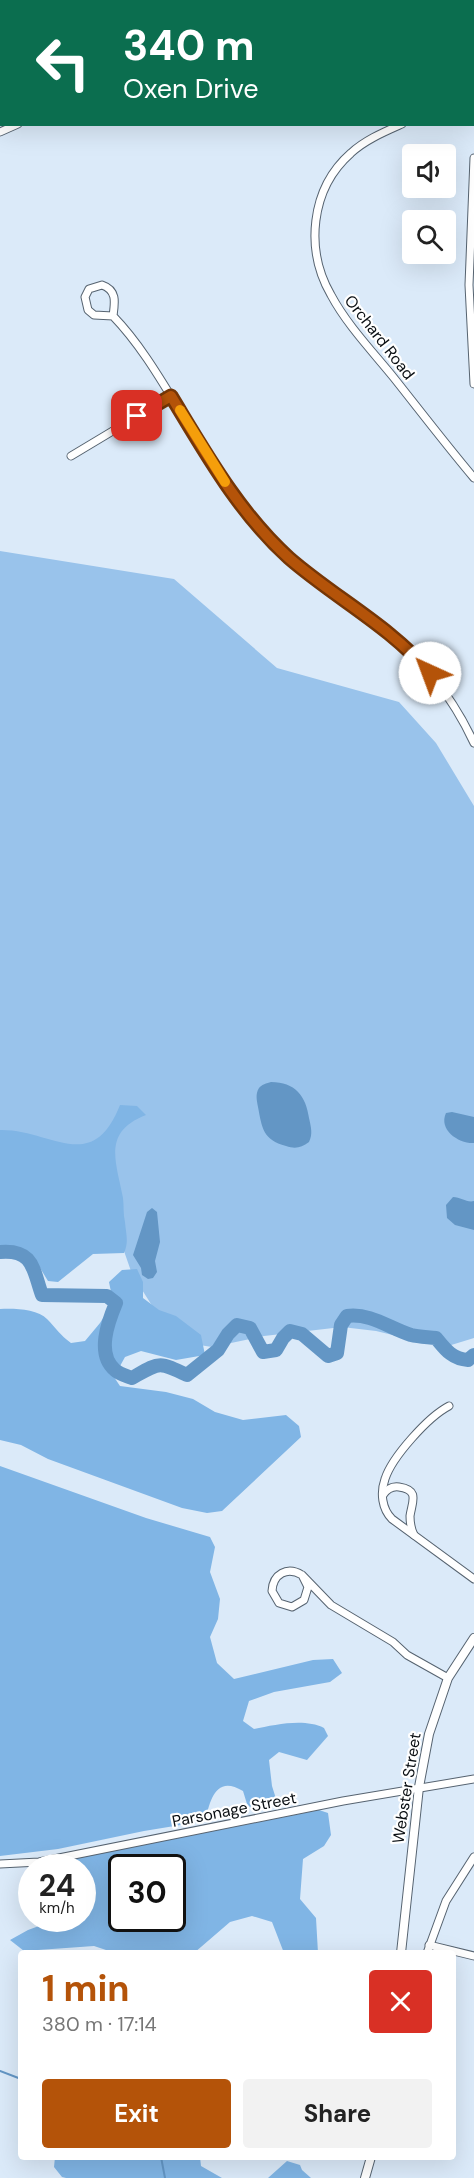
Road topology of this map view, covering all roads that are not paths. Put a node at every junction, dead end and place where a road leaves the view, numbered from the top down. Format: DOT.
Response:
graph roads {
  1 [pos="398,126"];
  2 [pos="474,158"];
  3 [pos="472,209"];
  4 [pos="112,316"];
  5 [pos="474,384"];
  6 [pos="171,396"];
  7 [pos="71,456"];
  8 [pos="474,478"];
  9 [pos="474,743"];
  10 [pos="449,1406"];
  11 [pos="383,1495"];
  12 [pos="414,1535"];
  13 [pos="302,1575"];
  14 [pos="474,1579"];
  15 [pos="474,1638"];
  16 [pos="448,1678"];
  17 [pos="474,1779"];
  18 [pos="419,1787"];
  19 [pos="474,1857"];
  20 [pos="0,1864"];
  21 [pos="428,1949"];
  22 [pos="401,1950"];
  23 [pos="456,1953"];
  24 [pos="474,1956"];
  25 [pos="370,2160"];
  26 [pos="367,2178"];
  1 -- 8 [label="street, Orchard Road"];
  2 -- 3 [label="street"];
  3 -- 5 [label="street"];
  4 -- 4 [label="street"];
  4 -- 6 [label="street"];
  6 -- 7 [label="street"];
  6 -- 9 [label="street"];
  10 -- 11 [label="street"];
  11 -- 12 [label="street"];
  11 -- 12 [label="street"];
  12 -- 14 [label="street"];
  13 -- 13 [label="street"];
  13 -- 16 [label="street"];
  15 -- 16 [label="street, Webster Street"];
  16 -- 18 [label="street, Webster Street"];
  17 -- 18 [label="street, Parsonage Street"];
  18 -- 20 [label="street, Parsonage Street"];
  18 -- 22 [label="street, Webster Street"];
  19 -- 21 [label="street"];
  23 -- 24 [label="street"];
  25 -- 26 [label="street"];
}
